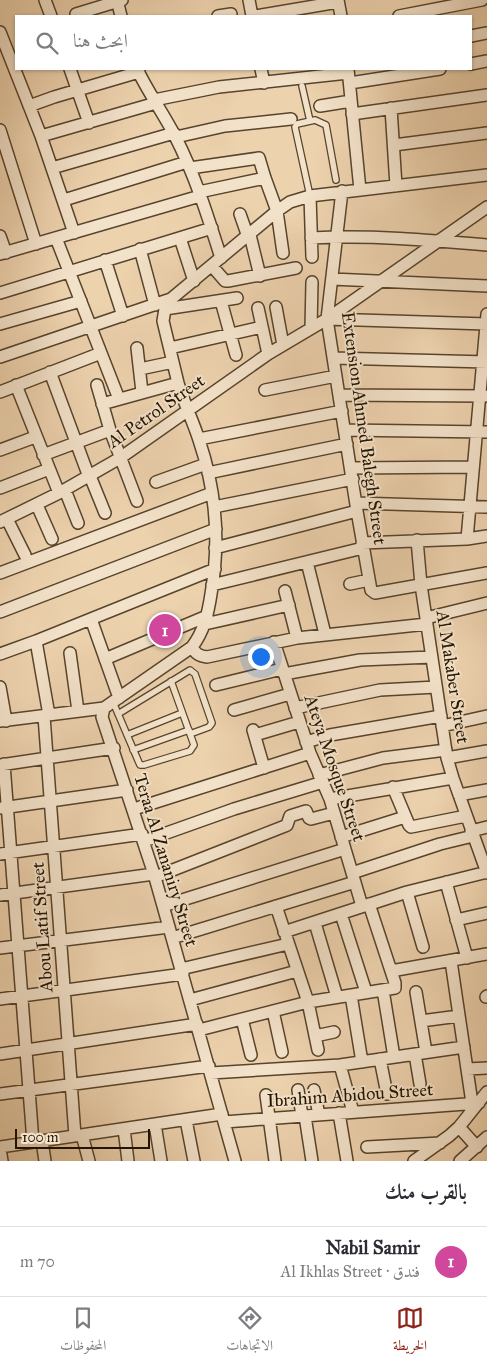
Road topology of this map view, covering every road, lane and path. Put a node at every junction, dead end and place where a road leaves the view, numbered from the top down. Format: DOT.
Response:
graph roads {
  1 [pos="45,0"];
  2 [pos="119,0"];
  3 [pos="249,0"];
  4 [pos="480,0"];
  5 [pos="338,1"];
  6 [pos="76,14"];
  7 [pos="231,14"];
  8 [pos="51,15"];
  9 [pos="121,15"];
  10 [pos="224,15"];
  11 [pos="254,15"];
  12 [pos="260,15"];
  13 [pos="341,15"];
  14 [pos="404,15"];
  15 [pos="0,32"];
  16 [pos="487,33"];
  17 [pos="472,36"];
  18 [pos="487,61"];
  19 [pos="472,64"];
  20 [pos="70,70"];
  21 [pos="140,70"];
  22 [pos="261,70"];
  23 [pos="425,70"];
  24 [pos="349,75"];
  25 [pos="264,83"];
  26 [pos="302,86"];
  27 [pos="78,90"];
  28 [pos="487,95"];
  29 [pos="351,101"];
  30 [pos="155,102"];
  31 [pos="29,106"];
  32 [pos="320,106"];
  33 [pos="391,108"];
  34 [pos="352,114"];
  35 [pos="291,119"];
  36 [pos="310,121"];
  37 [pos="89,122"];
  38 [pos="0,130"];
  39 [pos="487,133"];
  40 [pos="175,135"];
  41 [pos="41,136"];
  42 [pos="394,145"];
  43 [pos="188,165"];
  44 [pos="52,168"];
  45 [pos="487,176"];
  46 [pos="264,178"];
  47 [pos="336,180"];
  48 [pos="396,186"];
  49 [pos="360,190"];
  50 [pos="342,192"];
  51 [pos="200,194"];
  52 [pos="310,196"];
  53 [pos="64,200"];
  54 [pos="487,207"];
  55 [pos="277,211"];
  56 [pos="240,214"];
  57 [pos="212,228"];
  58 [pos="74,233"];
  59 [pos="0,236"];
  60 [pos="249,236"];
  61 [pos="336,237"];
  62 [pos="56,238"];
  63 [pos="180,238"];
  64 [pos="311,238"];
  65 [pos="439,241"];
  66 [pos="36,244"];
  67 [pos="487,245"];
  68 [pos="140,249"];
  69 [pos="284,253"];
  70 [pos="3,254"];
  71 [pos="312,257"];
  72 [pos="105,260"];
  73 [pos="217,262"];
  74 [pos="296,268"];
  75 [pos="69,271"];
  76 [pos="260,276"];
  77 [pos="332,279"];
  78 [pos="383,280"];
  79 [pos="194,281"];
  80 [pos="312,282"];
  81 [pos="487,286"];
  82 [pos="0,293"];
  83 [pos="237,298"];
  84 [pos="81,301"];
  85 [pos="221,301"];
  86 [pos="164,304"];
  87 [pos="276,307"];
  88 [pos="258,308"];
  89 [pos="123,316"];
  90 [pos="327,319"];
  91 [pos="487,321"];
  92 [pos="0,324"];
  93 [pos="262,327"];
  94 [pos="91,328"];
  95 [pos="312,328"];
  96 [pos="230,334"];
  97 [pos="284,345"];
  98 [pos="137,348"];
  99 [pos="170,348"];
  100 [pos="101,353"];
  101 [pos="268,354"];
  102 [pos="236,355"];
  103 [pos="0,357"];
  104 [pos="333,358"];
  105 [pos="173,362"];
  106 [pos="485,362"];
  107 [pos="140,369"];
  108 [pos="50,372"];
  109 [pos="336,376"];
  110 [pos="178,384"];
  111 [pos="16,385"];
  112 [pos="97,385"];
  113 [pos="265,390"];
  114 [pos="0,392"];
  115 [pos="142,392"];
  116 [pos="339,394"];
  117 [pos="483,396"];
  118 [pos="119,399"];
  119 [pos="102,404"];
  120 [pos="188,411"];
  121 [pos="342,411"];
  122 [pos="110,430"];
  123 [pos="345,430"];
  124 [pos="482,432"];
  125 [pos="35,437"];
  126 [pos="199,439"];
  127 [pos="76,442"];
  128 [pos="347,444"];
  129 [pos="1,446"];
  130 [pos="43,456"];
  131 [pos="120,458"];
  132 [pos="473,467"];
  133 [pos="207,468"];
  134 [pos="49,469"];
  135 [pos="352,473"];
  136 [pos="90,476"];
  137 [pos="156,482"];
  138 [pos="0,488"];
  139 [pos="62,492"];
  140 [pos="212,493"];
  141 [pos="137,501"];
  142 [pos="37,505"];
  143 [pos="470,506"];
  144 [pos="214,507"];
  145 [pos="356,507"];
  146 [pos="487,507"];
  147 [pos="105,513"];
  148 [pos="4,520"];
  149 [pos="78,523"];
  150 [pos="216,529"];
  151 [pos="487,536"];
  152 [pos="467,539"];
  153 [pos="52,540"];
  154 [pos="417,540"];
  155 [pos="363,545"];
  156 [pos="216,548"];
  157 [pos="25,555"];
  158 [pos="307,562"];
  159 [pos="215,569"];
  160 [pos="0,573"];
  161 [pos="487,573"];
  162 [pos="369,580"];
  163 [pos="350,584"];
  164 [pos="212,585"];
  165 [pos="421,586"];
  166 [pos="285,591"];
  167 [pos="487,603"];
  168 [pos="289,605"];
  169 [pos="0,612"];
  170 [pos="91,619"];
  171 [pos="206,620"];
  172 [pos="427,621"];
  173 [pos="325,634"];
  174 [pos="297,638"];
  175 [pos="36,641"];
  176 [pos="274,642"];
  177 [pos="192,647"];
  178 [pos="0,654"];
  179 [pos="70,654"];
  180 [pos="432,657"];
  181 [pos="105,659"];
  182 [pos="283,671"];
  183 [pos="170,681"];
  184 [pos="216,685"];
  185 [pos="0,686"];
  186 [pos="436,687"];
  187 [pos="290,694"];
  188 [pos="112,703"];
  189 [pos="295,708"];
  190 [pos="234,710"];
  191 [pos="78,711"];
  192 [pos="118,714"];
  193 [pos="182,714"];
  194 [pos="46,715"];
  195 [pos="487,716"];
  196 [pos="3,721"];
  197 [pos="442,721"];
  198 [pos="300,722"];
  199 [pos="189,732"];
  200 [pos="127,735"];
  201 [pos="114,748"];
  202 [pos="308,748"];
  203 [pos="133,750"];
  204 [pos="487,751"];
  205 [pos="447,754"];
  206 [pos="47,758"];
  207 [pos="2,765"];
  208 [pos="264,768"];
  209 [pos="453,778"];
  210 [pos="321,779"];
  211 [pos="393,787"];
  212 [pos="127,790"];
  213 [pos="487,790"];
  214 [pos="459,795"];
  215 [pos="330,799"];
  216 [pos="50,801"];
  217 [pos="4,807"];
  218 [pos="134,809"];
  219 [pos="334,813"];
  220 [pos="466,816"];
  221 [pos="405,817"];
  222 [pos="487,827"];
  223 [pos="472,833"];
  224 [pos="143,837"];
  225 [pos="341,837"];
  226 [pos="54,846"];
  227 [pos="345,849"];
  228 [pos="5,853"];
  229 [pos="486,867"];
  230 [pos="154,875"];
  231 [pos="354,878"];
  232 [pos="446,882"];
  233 [pos="57,888"];
  234 [pos="407,892"];
  235 [pos="14,894"];
  236 [pos="0,896"];
  237 [pos="366,905"];
  238 [pos="163,906"];
  239 [pos="276,906"];
  240 [pos="487,913"];
  241 [pos="341,914"];
  242 [pos="456,920"];
  243 [pos="315,923"];
  244 [pos="170,932"];
  245 [pos="286,938"];
  246 [pos="61,941"];
  247 [pos="18,946"];
  248 [pos="423,947"];
  249 [pos="0,948"];
  250 [pos="487,954"];
  251 [pos="467,958"];
  252 [pos="451,961"];
  253 [pos="297,970"];
  254 [pos="391,971"];
  255 [pos="182,972"];
  256 [pos="64,990"];
  257 [pos="383,990"];
  258 [pos="366,992"];
  259 [pos="416,992"];
  260 [pos="351,995"];
  261 [pos="22,996"];
  262 [pos="337,997"];
  263 [pos="0,998"];
  264 [pos="190,1000"];
  265 [pos="308,1002"];
  266 [pos="273,1011"];
  267 [pos="459,1016"];
  268 [pos="242,1019"];
  269 [pos="421,1021"];
  270 [pos="198,1027"];
  271 [pos="334,1032"];
  272 [pos="315,1036"];
  273 [pos="68,1043"];
  274 [pos="464,1047"];
  275 [pos="26,1050"];
  276 [pos="318,1050"];
  277 [pos="282,1052"];
  278 [pos="421,1053"];
  279 [pos="0,1054"];
  280 [pos="251,1055"];
  281 [pos="394,1057"];
  282 [pos="380,1059"];
  283 [pos="362,1062"];
  284 [pos="340,1065"];
  285 [pos="487,1068"];
  286 [pos="467,1069"];
  287 [pos="210,1070"];
  288 [pos="72,1084"];
  289 [pos="420,1084"];
  290 [pos="29,1090"];
  291 [pos="298,1090"];
  292 [pos="314,1090"];
  293 [pos="487,1092"];
  294 [pos="0,1094"];
  295 [pos="387,1094"];
  296 [pos="266,1095"];
  297 [pos="476,1103"];
  298 [pos="353,1112"];
  299 [pos="339,1113"];
  300 [pos="319,1115"];
  301 [pos="303,1116"];
  302 [pos="223,1118"];
  303 [pos="269,1119"];
  304 [pos="186,1120"];
  305 [pos="155,1124"];
  306 [pos="459,1127"];
  307 [pos="124,1129"];
  308 [pos="79,1135"];
  309 [pos="487,1136"];
  310 [pos="37,1141"];
  311 [pos="440,1143"];
  312 [pos="477,1146"];
  313 [pos="367,1147"];
  314 [pos="0,1148"];
  315 [pos="2,1161"];
  316 [pos="45,1161"];
  317 [pos="89,1161"];
  318 [pos="128,1161"];
  319 [pos="161,1161"];
  320 [pos="194,1161"];
  321 [pos="235,1161"];
  322 [pos="275,1161"];
  323 [pos="312,1161"];
  324 [pos="347,1161"];
  325 [pos="414,1161"];
  326 [pos="460,1161"];
  1 -- 8 [label="street"];
  2 -- 6 [label="street"];
  2 -- 9 [label="street"];
  3 -- 11 [label="street"];
  4 -- 14 [label="street"];
  5 -- 12 [label="street"];
  5 -- 13 [label="street"];
  7 -- 10 [label="street"];
  15 -- 31 [label="street"];
  16 -- 17 [label="street"];
  18 -- 19 [label="street"];
  20 -- 27 [label="street"];
  21 -- 27 [label="street"];
  21 -- 30 [label="street"];
  22 -- 25 [label="street"];
  23 -- 24 [label="street"];
  24 -- 25 [label="street"];
  24 -- 29 [label="street"];
  25 -- 30 [label="street"];
  26 -- 36 [label="lane"];
  27 -- 31 [label="street"];
  27 -- 37 [label="street"];
  28 -- 33 [label="street"];
  29 -- 32 [label="street"];
  29 -- 34 [label="street"];
  30 -- 37 [label="street"];
  30 -- 40 [label="street"];
  31 -- 41 [label="street"];
  33 -- 34 [label="street"];
  33 -- 42 [label="street"];
  34 -- 49 [label="street"];
  35 -- 40 [label="street"];
  36 -- 47 [label="lane"];
  36 -- 52 [label="lane"];
  37 -- 41 [label="street"];
  38 -- 66 [label="street"];
  39 -- 42 [label="street"];
  40 -- 43 [label="street"];
  40 -- 44 [label="street"];
  41 -- 44 [label="street"];
  42 -- 48 [label="street"];
  43 -- 46 [label="street"];
  43 -- 51 [label="street"];
  43 -- 53 [label="street"];
  44 -- 53 [label="street"];
  45 -- 48 [label="street"];
  46 -- 51 [label="street"];
  46 -- 55 [label="street"];
  48 -- 49 [label="street"];
  49 -- 50 [label="street"];
  50 -- 52 [label="street"];
  50 -- 61 [label="street, Extension Ahmed Balegh Street"];
  51 -- 57 [label="street"];
  51 -- 58 [label="street"];
  52 -- 55 [label="street"];
  52 -- 64 [label="street"];
  53 -- 58 [label="street"];
  54 -- 65 [label="street, Al Petrol Street"];
  55 -- 60 [label="street"];
  55 -- 69 [label="street"];
  56 -- 60 [label="street"];
  57 -- 63 [label="street"];
  57 -- 73 [label="street"];
  58 -- 62 [label="street"];
  59 -- 70 [label="street"];
  60 -- 73 [label="street"];
  60 -- 76 [label="street"];
  61 -- 64 [label="street"];
  61 -- 65 [label="street"];
  61 -- 77 [label="street, Extension Ahmed Balegh Street"];
  62 -- 66 [label="street"];
  62 -- 75 [label="street"];
  63 -- 68 [label="street"];
  63 -- 79 [label="street"];
  64 -- 71 [label="street"];
  65 -- 67 [label="street"];
  65 -- 78 [label="street, Al Petrol Street"];
  66 -- 70 [label="street"];
  68 -- 72 [label="street"];
  68 -- 86 [label="street"];
  72 -- 75 [label="street"];
  72 -- 89 [label="street"];
  73 -- 76 [label="street"];
  73 -- 79 [label="street"];
  74 -- 76 [label="street"];
  75 -- 82 [label="street"];
  75 -- 84 [label="street"];
  77 -- 78 [label="street"];
  77 -- 90 [label="street, Extension Ahmed Balegh Street"];
  78 -- 81 [label="street"];
  78 -- 90 [label="street, Al Petrol Street"];
  79 -- 86 [label="street"];
  80 -- 95 [label="street"];
  83 -- 85 [label="street"];
  84 -- 92 [label="street"];
  84 -- 94 [label="street"];
  85 -- 86 [label="street"];
  85 -- 96 [label="street"];
  86 -- 89 [label="street"];
  86 -- 99 [label="street"];
  87 -- 97 [label="street"];
  88 -- 93 [label="street"];
  89 -- 94 [label="street"];
  90 -- 91 [label="street"];
  90 -- 95 [label="street, Al Petrol Street"];
  90 -- 104 [label="street, Extension Ahmed Balegh Street"];
  91 -- 106 [label="street"];
  93 -- 96 [label="street"];
  93 -- 101 [label="street"];
  94 -- 100 [label="street"];
  94 -- 103 [label="street"];
  95 -- 97 [label="street, Al Petrol Street"];
  96 -- 99 [label="street"];
  96 -- 102 [label="street"];
  97 -- 101 [label="street, Al Petrol Street"];
  98 -- 107 [label="street"];
  99 -- 105 [label="street"];
  100 -- 108 [label="street"];
  100 -- 118 [label="street"];
  101 -- 120 [label="street, Al Petrol Street"];
  104 -- 106 [label="street"];
  104 -- 109 [label="street, Extension Ahmed Balegh Street"];
  105 -- 107 [label="street"];
  105 -- 110 [label="street"];
  106 -- 117 [label="street"];
  107 -- 115 [label="street"];
  108 -- 111 [label="street"];
  108 -- 127 [label="street"];
  109 -- 113 [label="street"];
  109 -- 116 [label="street, Extension Ahmed Balegh Street"];
  110 -- 115 [label="street"];
  110 -- 120 [label="street"];
  111 -- 114 [label="street"];
  111 -- 125 [label="street"];
  112 -- 119 [label="street"];
  115 -- 118 [label="street"];
  116 -- 117 [label="street"];
  116 -- 121 [label="street, Extension Ahmed Balegh Street"];
  117 -- 124 [label="street"];
  118 -- 119 [label="street"];
  119 -- 122 [label="street"];
  120 -- 126 [label="street"];
  120 -- 131 [label="street, Al Petrol Street"];
  121 -- 123 [label="street, Extension Ahmed Balegh Street"];
  121 -- 126 [label="street"];
  122 -- 127 [label="street"];
  122 -- 131 [label="street"];
  123 -- 124 [label="street"];
  123 -- 128 [label="street, Extension Ahmed Balegh Street"];
  124 -- 132 [label="street"];
  125 -- 129 [label="street"];
  125 -- 130 [label="street"];
  126 -- 133 [label="street"];
  127 -- 130 [label="street"];
  127 -- 136 [label="street"];
  128 -- 133 [label="street"];
  128 -- 135 [label="street, Extension Ahmed Balegh Street"];
  130 -- 134 [label="street"];
  131 -- 136 [label="street, Al Petrol Street"];
  131 -- 141 [label="street"];
  132 -- 135 [label="street"];
  132 -- 143 [label="street"];
  133 -- 137 [label="street"];
  133 -- 140 [label="street"];
  134 -- 138 [label="street"];
  134 -- 139 [label="street"];
  135 -- 144 [label="street"];
  135 -- 145 [label="street, Extension Ahmed Balegh Street"];
  136 -- 139 [label="street, Al Petrol Street"];
  136 -- 147 [label="street"];
  139 -- 142 [label="street, Al Petrol Street"];
  139 -- 149 [label="street"];
  140 -- 144 [label="street"];
  140 -- 160 [label="street"];
  142 -- 148 [label="street, Al Petrol Street"];
  142 -- 153 [label="street"];
  143 -- 145 [label="street"];
  143 -- 146 [label="street"];
  143 -- 152 [label="street"];
  144 -- 150 [label="street"];
  145 -- 155 [label="street, Extension Ahmed Balegh Street"];
  145 -- 156 [label="street"];
  148 -- 157 [label="street"];
  150 -- 156 [label="street"];
  150 -- 169 [label="street"];
  151 -- 152 [label="street"];
  152 -- 154 [label="street"];
  154 -- 155 [label="street"];
  154 -- 165 [label="street, Al Makaber Street"];
  155 -- 158 [label="street"];
  155 -- 162 [label="street, Extension Ahmed Balegh Street"];
  156 -- 159 [label="street"];
  158 -- 164 [label="street"];
  158 -- 173 [label="street"];
  159 -- 164 [label="street"];
  159 -- 170 [label="street"];
  161 -- 165 [label="street"];
  162 -- 163 [label="street"];
  162 -- 165 [label="street"];
  164 -- 171 [label="street"];
  165 -- 172 [label="street, Al Makaber Street"];
  166 -- 168 [label="street"];
  167 -- 172 [label="street"];
  168 -- 171 [label="street"];
  168 -- 174 [label="street"];
  170 -- 175 [label="street"];
  170 -- 181 [label="street, Teraa Al Zananiry Street"];
  171 -- 177 [label="street"];
  171 -- 181 [label="street"];
  172 -- 173 [label="street"];
  172 -- 180 [label="street, Al Makaber Street"];
  173 -- 174 [label="street"];
  174 -- 176 [label="street"];
  175 -- 178 [label="street"];
  175 -- 194 [label="street, Abou Latif Street"];
  176 -- 177 [label="street"];
  176 -- 182 [label="street, Ateya Mosque Street"];
  177 -- 188 [label="street"];
  179 -- 191 [label="street"];
  180 -- 182 [label="street"];
  180 -- 186 [label="street, Al Makaber Street"];
  181 -- 188 [label="street, Teraa Al Zananiry Street"];
  182 -- 184 [label="street"];
  182 -- 187 [label="street, Ateya Mosque Street"];
  183 -- 192 [label="lane"];
  183 -- 193 [label="lane"];
  183 -- 199 [label="lane"];
  185 -- 196 [label="street"];
  186 -- 189 [label="street"];
  186 -- 197 [label="street, Al Makaber Street"];
  187 -- 189 [label="street, Ateya Mosque Street"];
  187 -- 190 [label="street"];
  188 -- 191 [label="street"];
  188 -- 192 [label="lane"];
  188 -- 201 [label="street, Teraa Al Zananiry Street"];
  189 -- 198 [label="street, Ateya Mosque Street"];
  191 -- 194 [label="street"];
  192 -- 200 [label="lane"];
  193 -- 199 [label="lane"];
  193 -- 200 [label="lane"];
  194 -- 196 [label="street"];
  194 -- 206 [label="street, Abou Latif Street"];
  195 -- 197 [label="street"];
  197 -- 202 [label="street"];
  197 -- 205 [label="street, Al Makaber Street"];
  198 -- 202 [label="street, Ateya Mosque Street"];
  198 -- 208 [label="street"];
  199 -- 203 [label="lane"];
  199 -- 203 [label="lane"];
  200 -- 203 [label="lane"];
  201 -- 206 [label="street"];
  201 -- 212 [label="street, Teraa Al Zananiry Street"];
  202 -- 208 [label="street"];
  202 -- 210 [label="street, Ateya Mosque Street"];
  204 -- 205 [label="street"];
  205 -- 209 [label="street, Al Makaber Street"];
  205 -- 210 [label="street"];
  206 -- 207 [label="street"];
  206 -- 216 [label="street, Abou Latif Street"];
  207 -- 217 [label="street"];
  208 -- 218 [label="street"];
  209 -- 211 [label="street"];
  209 -- 214 [label="street, Al Makaber Street"];
  210 -- 215 [label="street, Ateya Mosque Street"];
  210 -- 224 [label="street"];
  211 -- 215 [label="street"];
  211 -- 221 [label="street"];
  212 -- 216 [label="street"];
  212 -- 218 [label="street, Teraa Al Zananiry Street"];
  213 -- 214 [label="street"];
  214 -- 220 [label="street, Al Makaber Street"];
  215 -- 219 [label="street, Ateya Mosque Street"];
  216 -- 217 [label="street"];
  216 -- 226 [label="street, Abou Latif Street"];
  217 -- 228 [label="street"];
  218 -- 224 [label="street, Teraa Al Zananiry Street"];
  219 -- 225 [label="street, Ateya Mosque Street"];
  219 -- 230 [label="street"];
  220 -- 221 [label="street"];
  220 -- 223 [label="street, Al Makaber Street"];
  221 -- 225 [label="street"];
  222 -- 223 [label="street"];
  223 -- 229 [label="street, Al Makaber Street"];
  223 -- 231 [label="street"];
  224 -- 226 [label="street"];
  224 -- 230 [label="street, Teraa Al Zananiry Street"];
  225 -- 227 [label="street, Ateya Mosque Street"];
  226 -- 228 [label="street"];
  226 -- 233 [label="street, Abou Latif Street"];
  227 -- 231 [label="street, Ateya Mosque Street"];
  227 -- 238 [label="street"];
  228 -- 235 [label="street"];
  229 -- 232 [label="street"];
  230 -- 233 [label="street"];
  230 -- 238 [label="street, Teraa Al Zananiry Street"];
  231 -- 237 [label="street, Ateya Mosque Street"];
  231 -- 239 [label="street"];
  232 -- 234 [label="street"];
  232 -- 242 [label="street"];
  233 -- 235 [label="street"];
  233 -- 246 [label="street, Abou Latif Street"];
  234 -- 237 [label="street"];
  234 -- 248 [label="street"];
  235 -- 236 [label="street"];
  235 -- 247 [label="street"];
  237 -- 241 [label="street"];
  237 -- 254 [label="street, Ateya Mosque Street"];
  238 -- 244 [label="street, Teraa Al Zananiry Street"];
  239 -- 244 [label="street"];
  239 -- 245 [label="street"];
  240 -- 242 [label="street"];
  241 -- 243 [label="street"];
  241 -- 258 [label="street"];
  242 -- 251 [label="street"];
  243 -- 245 [label="street"];
  243 -- 262 [label="street"];
  244 -- 246 [label="street"];
  244 -- 255 [label="street, Teraa Al Zananiry Street"];
  245 -- 253 [label="street"];
  245 -- 255 [label="street"];
  246 -- 247 [label="street"];
  246 -- 256 [label="street, Abou Latif Street"];
  247 -- 249 [label="street"];
  247 -- 261 [label="street"];
  250 -- 251 [label="street"];
  251 -- 252 [label="street"];
  252 -- 254 [label="street"];
  252 -- 267 [label="street"];
  253 -- 264 [label="street"];
  253 -- 265 [label="street"];
  254 -- 257 [label="street"];
  255 -- 256 [label="street"];
  255 -- 264 [label="street, Teraa Al Zananiry Street"];
  256 -- 261 [label="street"];
  256 -- 273 [label="street, Abou Latif Street"];
  257 -- 258 [label="street"];
  257 -- 281 [label="street"];
  258 -- 260 [label="street"];
  259 -- 269 [label="street"];
  260 -- 262 [label="street"];
  260 -- 283 [label="street"];
  261 -- 263 [label="street"];
  261 -- 275 [label="street"];
  262 -- 265 [label="street"];
  264 -- 270 [label="street, Teraa Al Zananiry Street"];
  265 -- 266 [label="street"];
  265 -- 272 [label="street"];
  266 -- 268 [label="street"];
  266 -- 277 [label="street"];
  267 -- 269 [label="street"];
  267 -- 274 [label="street"];
  268 -- 270 [label="street"];
  268 -- 280 [label="street"];
  269 -- 278 [label="street"];
  270 -- 273 [label="street"];
  270 -- 287 [label="street, Teraa Al Zananiry Street"];
  271 -- 272 [label="street"];
  272 -- 276 [label="street"];
  273 -- 275 [label="street"];
  273 -- 288 [label="street, Abou Latif Street"];
  274 -- 278 [label="street"];
  274 -- 286 [label="street"];
  275 -- 279 [label="street"];
  275 -- 290 [label="street"];
  278 -- 281 [label="street"];
  278 -- 289 [label="street"];
  281 -- 282 [label="street"];
  282 -- 283 [label="street"];
  282 -- 295 [label="street"];
  283 -- 284 [label="street"];
  284 -- 287 [label="street"];
  284 -- 298 [label="street"];
  285 -- 286 [label="street"];
  286 -- 297 [label="street"];
  287 -- 288 [label="street"];
  287 -- 302 [label="street, Teraa Al Zananiry Street"];
  288 -- 290 [label="street"];
  288 -- 308 [label="street, Abou Latif Street"];
  290 -- 294 [label="street"];
  290 -- 310 [label="street"];
  291 -- 301 [label="street"];
  292 -- 300 [label="street"];
  293 -- 297 [label="street"];
  296 -- 303 [label="street"];
  297 -- 298 [label="street, Ibrahim Abidou Street"];
  297 -- 306 [label="street"];
  298 -- 299 [label="street, Ibrahim Abidou Street"];
  299 -- 300 [label="street, Ibrahim Abidou Street"];
  299 -- 324 [label="street"];
  300 -- 301 [label="street, Ibrahim Abidou Street"];
  301 -- 303 [label="street, Ibrahim Abidou Street"];
  301 -- 323 [label="street"];
  302 -- 303 [label="street, Ibrahim Abidou Street"];
  302 -- 304 [label="street, Ibrahim Abidou Street"];
  302 -- 321 [label="street, Teraa Al Zananiry Street"];
  303 -- 322 [label="street"];
  304 -- 305 [label="street, Ibrahim Abidou Street"];
  304 -- 320 [label="street"];
  305 -- 307 [label="street, Ibrahim Abidou Street"];
  305 -- 319 [label="street"];
  306 -- 311 [label="street"];
  306 -- 312 [label="street"];
  307 -- 308 [label="street, Ibrahim Abidou Street"];
  307 -- 318 [label="street"];
  308 -- 310 [label="street, Ibrahim Abidou Street"];
  308 -- 317 [label="street, Abou Latif Street"];
  309 -- 312 [label="street"];
  310 -- 314 [label="street, Ibrahim Abidou Street"];
  310 -- 316 [label="street"];
  311 -- 313 [label="street"];
  311 -- 325 [label="street"];
  312 -- 326 [label="street"];
  314 -- 315 [label="street"];
}
